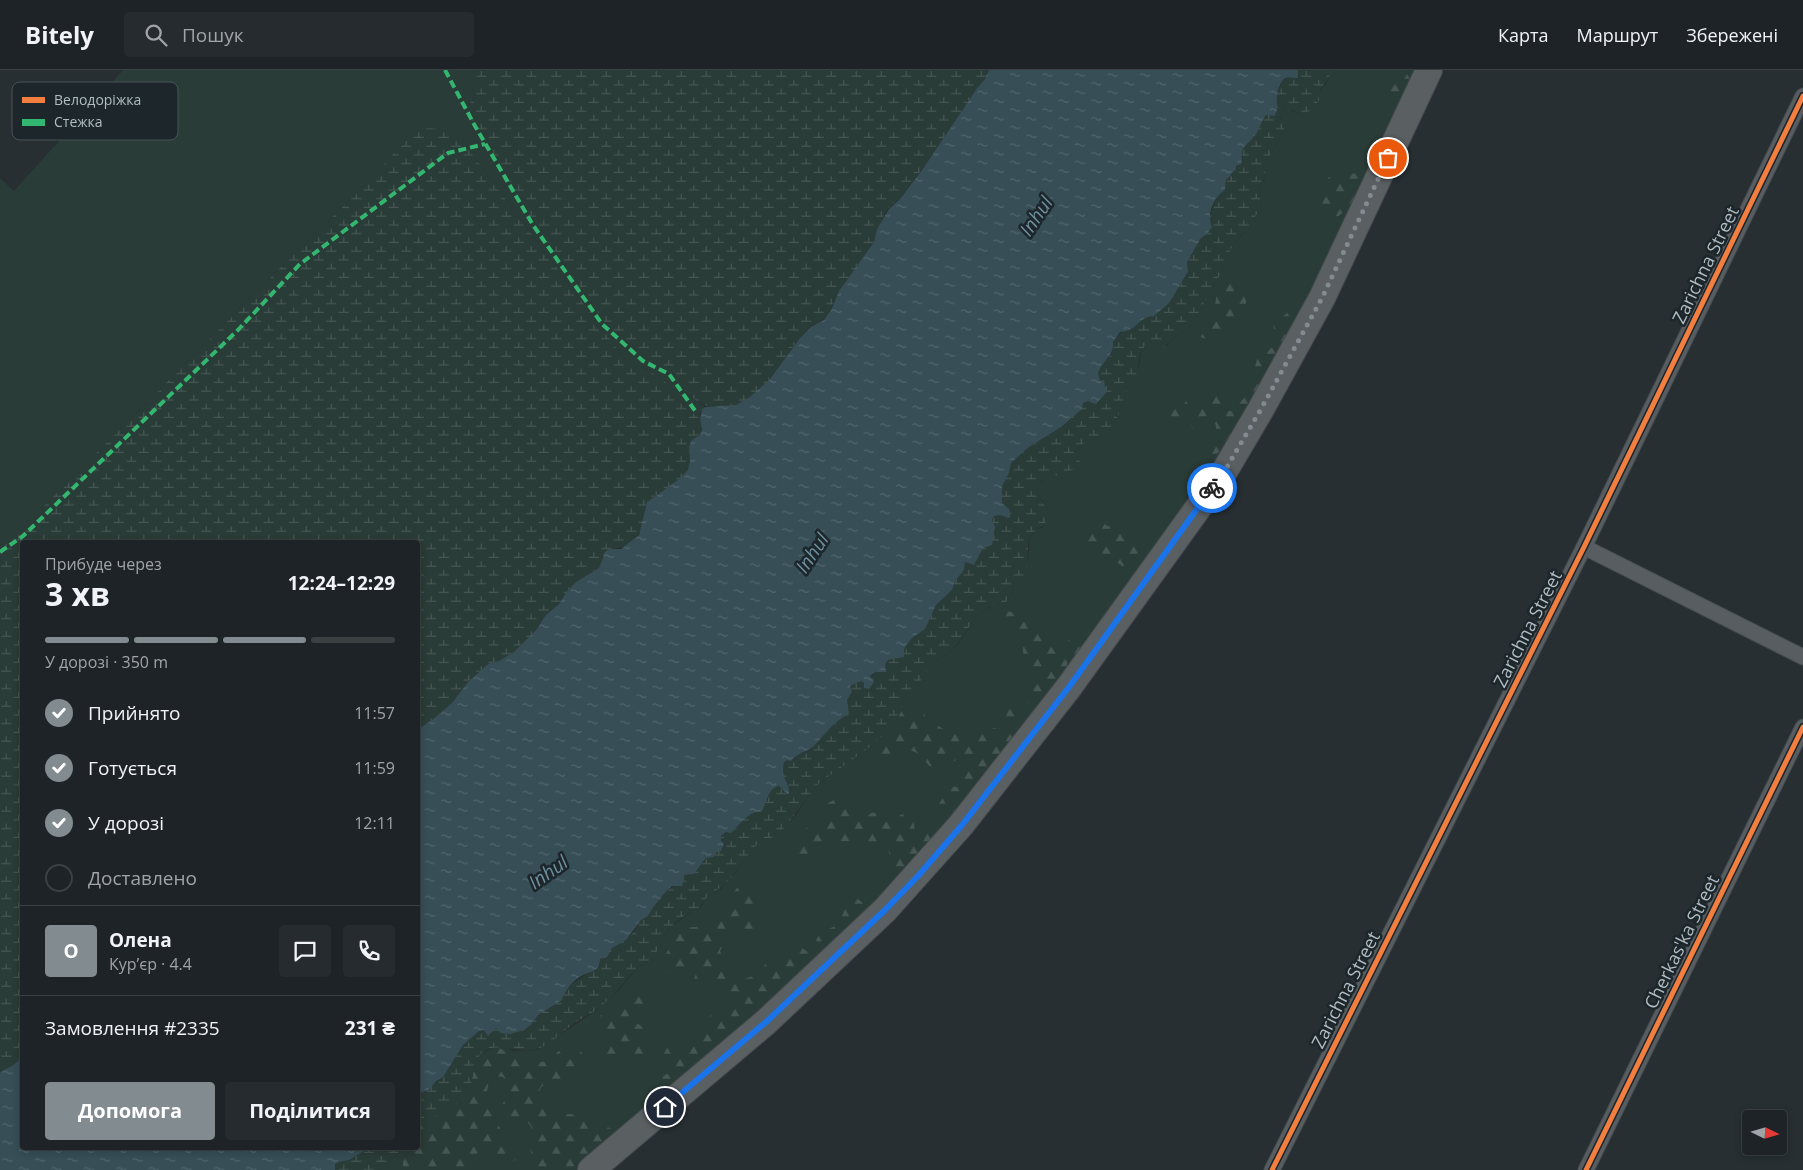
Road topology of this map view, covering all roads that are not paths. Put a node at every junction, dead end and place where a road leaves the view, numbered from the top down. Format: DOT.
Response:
graph roads {
  1 [pos="1429,70"];
  2 [pos="1803,96"];
  3 [pos="1584,547"];
  4 [pos="1803,657"];
  5 [pos="1803,727"];
  6 [pos="591,1170"];
  7 [pos="1272,1170"];
  8 [pos="1586,1170"];
  1 -- 6 [label="highway"];
  2 -- 3 [label="street, Zarichna Street"];
  3 -- 4 [label="street"];
  3 -- 7 [label="street, Zarichna Street"];
  5 -- 8 [label="street, Cherkas'ka Street"];
}
